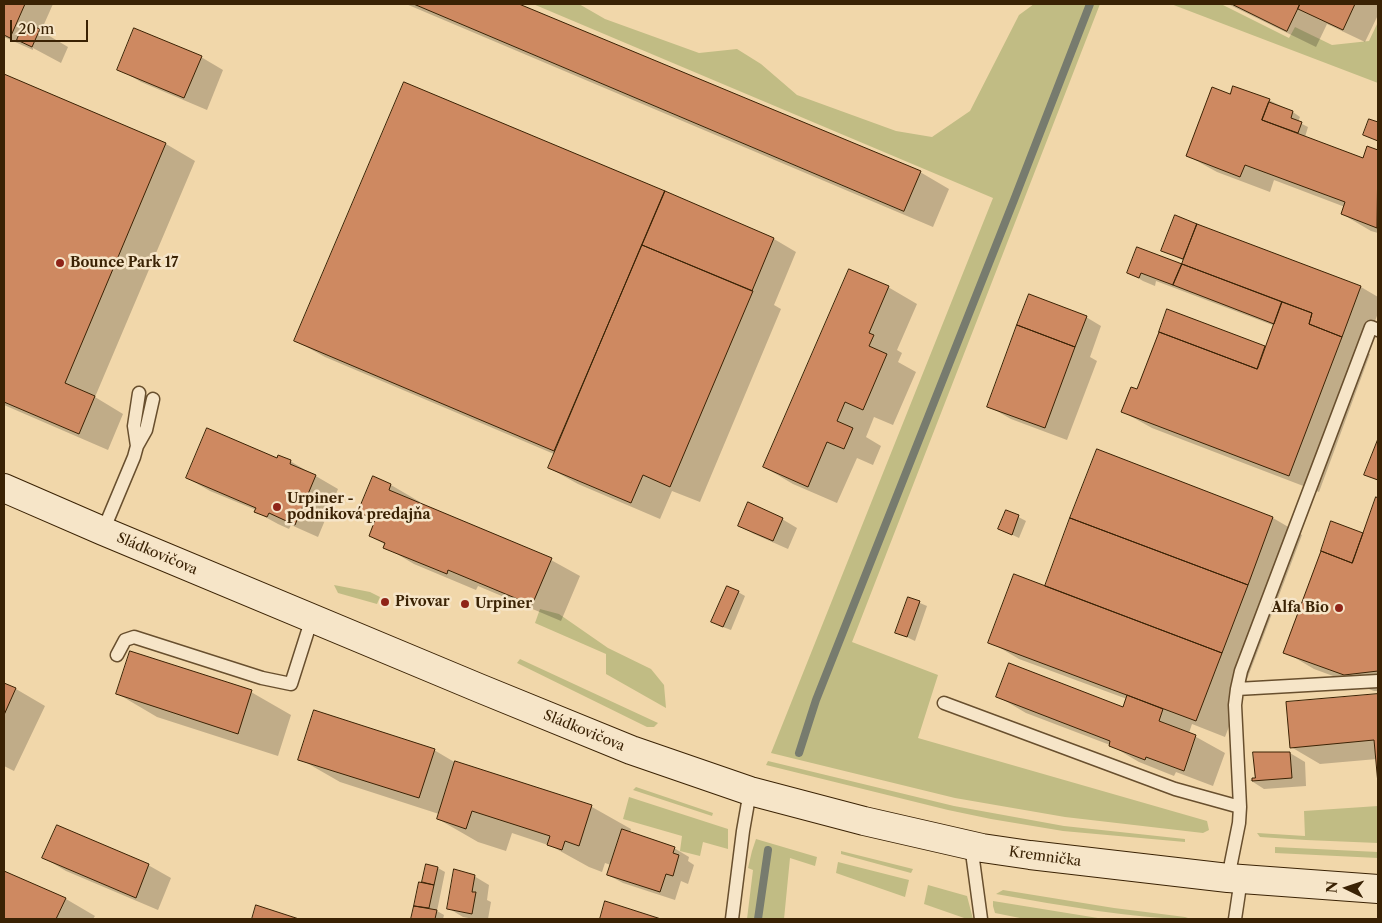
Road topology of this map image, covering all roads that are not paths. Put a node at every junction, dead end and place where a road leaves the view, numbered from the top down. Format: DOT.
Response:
graph roads {
  1 [pos="1378,330"];
  2 [pos="139,393"];
  3 [pos="153,399"];
  4 [pos="137,446"];
  5 [pos="4,488"];
  6 [pos="103,531"];
  7 [pos="312,618"];
  8 [pos="117,655"];
  9 [pos="1378,680"];
  10 [pos="1237,690"];
  11 [pos="944,704"];
  12 [pos="750,791"];
  13 [pos="1240,803"];
  14 [pos="864,821"];
  15 [pos="971,845"];
  16 [pos="1234,878"];
  17 [pos="1378,889"];
  18 [pos="732,919"];
  19 [pos="981,919"];
  20 [pos="1235,919"];
  1 -- 10 [label="lane"];
  2 -- 4 [label="lane"];
  3 -- 4 [label="lane"];
  4 -- 6 [label="lane"];
  5 -- 6 [label="main road, Sládkovičova"];
  6 -- 7 [label="main road, Sládkovičova"];
  7 -- 8 [label="lane"];
  7 -- 12 [label="main road, Sládkovičova"];
  9 -- 10 [label="lane"];
  10 -- 13 [label="lane"];
  11 -- 13 [label="lane"];
  12 -- 14 [label="main road, Sládkovičova"];
  12 -- 18 [label="lane"];
  13 -- 16 [label="lane"];
  14 -- 15 [label="main road, Kremnička"];
  15 -- 16 [label="main road, Kremnička"];
  15 -- 19 [label="lane"];
  16 -- 17 [label="main road, Kremnička"];
  16 -- 20 [label="lane"];
}
